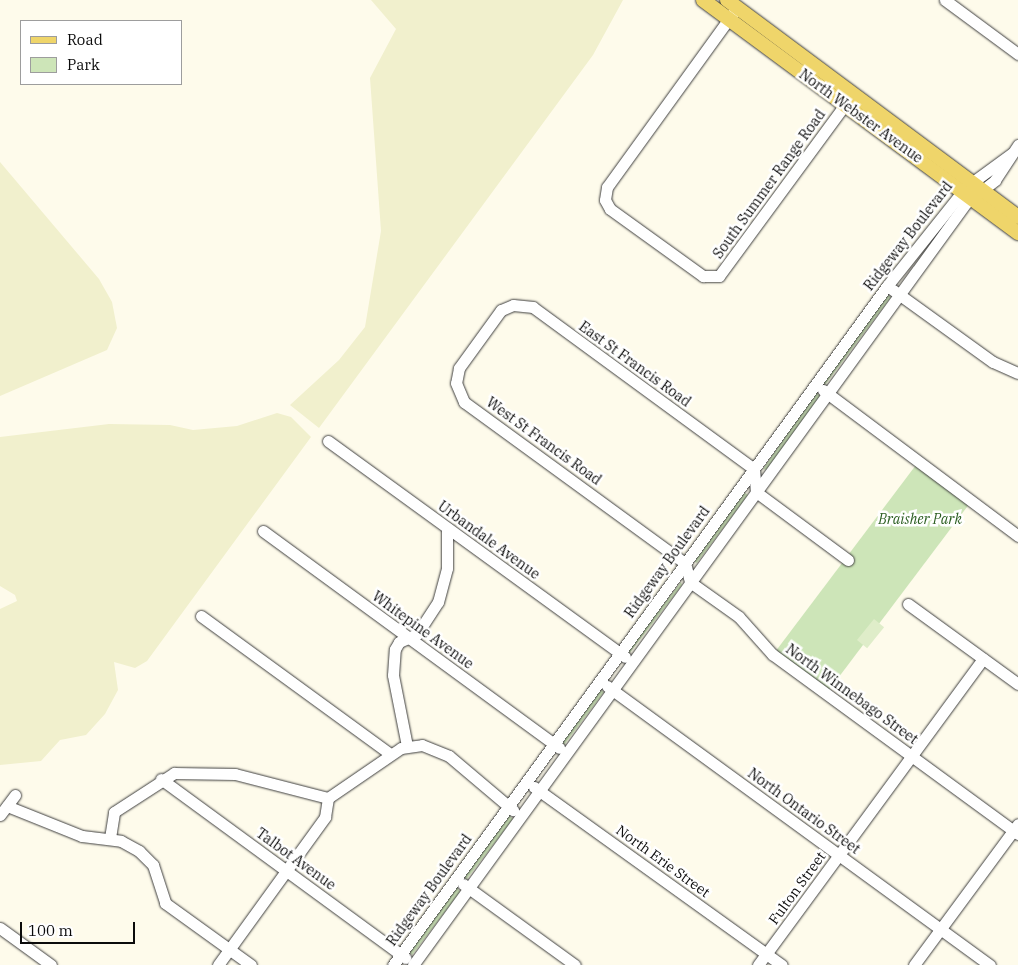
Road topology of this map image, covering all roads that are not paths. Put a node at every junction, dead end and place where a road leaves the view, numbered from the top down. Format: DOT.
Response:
graph roads {
  1 [pos="703,0"];
  2 [pos="945,0"];
  3 [pos="731,9"];
  4 [pos="1018,54"];
  5 [pos="849,99"];
  6 [pos="1015,150"];
  7 [pos="971,190"];
  8 [pos="1018,217"];
  9 [pos="1018,233"];
  10 [pos="887,286"];
  11 [pos="899,294"];
  12 [pos="496,317"];
  13 [pos="1018,373"];
  14 [pos="814,384"];
  15 [pos="828,394"];
  16 [pos="328,441"];
  17 [pos="754,469"];
  18 [pos="756,492"];
  19 [pos="447,528"];
  20 [pos="263,531"];
  21 [pos="1018,536"];
  22 [pos="848,560"];
  23 [pos="685,563"];
  24 [pos="690,582"];
  25 [pos="908,604"];
  26 [pos="201,616"];
  27 [pos="409,638"];
  28 [pos="619,654"];
  29 [pos="983,659"];
  30 [pos="632,663"];
  31 [pos="600,681"];
  32 [pos="1018,684"];
  33 [pos="612,690"];
  34 [pos="553,744"];
  35 [pos="407,746"];
  36 [pos="566,753"];
  37 [pos="390,754"];
  38 [pos="912,756"];
  39 [pos="161,779"];
  40 [pos="527,781"];
  41 [pos="539,790"];
  42 [pos="15,795"];
  43 [pos="328,798"];
  44 [pos="508,807"];
  45 [pos="3,810"];
  46 [pos="521,816"];
  47 [pos="1016,830"];
  48 [pos="110,838"];
  49 [pos="839,855"];
  50 [pos="286,870"];
  51 [pos="456,880"];
  52 [pos="469,888"];
  53 [pos="0,928"];
  54 [pos="941,929"];
  55 [pos="229,949"];
  56 [pos="401,954"];
  57 [pos="767,954"];
  58 [pos="562,955"];
  59 [pos="413,964"];
  60 [pos="51,965"];
  61 [pos="218,965"];
  62 [pos="251,965"];
  63 [pos="393,965"];
  64 [pos="555,965"];
  65 [pos="575,965"];
  66 [pos="758,965"];
  67 [pos="782,965"];
  68 [pos="914,965"];
  69 [pos="990,965"];
  1 -- 3 [label="main road, North Webster Avenue"];
  2 -- 4 [label="street"];
  3 -- 5 [label="main road, North Webster Avenue"];
  3 -- 5 [label="street, South Summer Range Road"];
  5 -- 7 [label="main road, North Webster Avenue"];
  6 -- 7 [label="street"];
  7 -- 8 [label="main road, North Webster Avenue"];
  7 -- 9 [label="main road, North Webster Avenue"];
  7 -- 10 [label="street, Ridgeway Boulevard"];
  7 -- 11 [label="street, Ridgeway Boulevard"];
  10 -- 11 [label="street"];
  10 -- 14 [label="street, Ridgeway Boulevard"];
  11 -- 13 [label="street"];
  11 -- 15 [label="street, Ridgeway Boulevard"];
  12 -- 17 [label="street, East St Francis Road"];
  12 -- 23 [label="street, West St Francis Road"];
  14 -- 15 [label="street"];
  14 -- 17 [label="street, Ridgeway Boulevard"];
  15 -- 18 [label="street, Ridgeway Boulevard"];
  15 -- 21 [label="street"];
  16 -- 19 [label="street, Urbandale Avenue"];
  17 -- 18 [label="street"];
  17 -- 23 [label="street, Ridgeway Boulevard"];
  18 -- 22 [label="street"];
  18 -- 24 [label="street, Ridgeway Boulevard"];
  19 -- 27 [label="street"];
  19 -- 28 [label="street, Urbandale Avenue"];
  20 -- 27 [label="street, Whitepine Avenue"];
  23 -- 24 [label="street"];
  23 -- 28 [label="street, Ridgeway Boulevard"];
  24 -- 30 [label="street, Ridgeway Boulevard"];
  24 -- 38 [label="street, North Winnebago Street"];
  25 -- 29 [label="street"];
  26 -- 37 [label="street"];
  27 -- 34 [label="street, Whitepine Avenue"];
  27 -- 35 [label="street"];
  28 -- 30 [label="street, Urbandale Avenue"];
  28 -- 31 [label="street, Ridgeway Boulevard"];
  29 -- 32 [label="street"];
  29 -- 38 [label="street, Fulton Street"];
  30 -- 33 [label="street, Ridgeway Boulevard"];
  31 -- 33 [label="street, North Ontario Street"];
  31 -- 34 [label="street, Ridgeway Boulevard"];
  33 -- 36 [label="street, Ridgeway Boulevard"];
  33 -- 49 [label="street, North Ontario Street"];
  34 -- 36 [label="street, Whitepine Avenue"];
  34 -- 40 [label="street, Ridgeway Boulevard"];
  35 -- 37 [label="street"];
  35 -- 44 [label="street"];
  36 -- 41 [label="street, Ridgeway Boulevard"];
  37 -- 43 [label="street"];
  38 -- 47 [label="street, North Winnebago Street"];
  38 -- 49 [label="street, Fulton Street"];
  39 -- 43 [label="street"];
  39 -- 48 [label="street"];
  39 -- 50 [label="street, Talbot Avenue"];
  40 -- 41 [label="street, North Erie Street"];
  40 -- 44 [label="street, Ridgeway Boulevard"];
  41 -- 46 [label="street, Ridgeway Boulevard"];
  41 -- 57 [label="street, North Erie Street"];
  42 -- 45 [label="street"];
  43 -- 50 [label="street"];
  44 -- 46 [label="street"];
  44 -- 51 [label="street, Ridgeway Boulevard"];
  45 -- 48 [label="street"];
  46 -- 52 [label="street, Ridgeway Boulevard"];
  47 -- 54 [label="street"];
  48 -- 55 [label="street"];
  49 -- 54 [label="street, North Ontario Street"];
  49 -- 57 [label="street, Fulton Street"];
  50 -- 55 [label="street"];
  50 -- 56 [label="street, Talbot Avenue"];
  51 -- 52 [label="street"];
  51 -- 56 [label="street, Ridgeway Boulevard"];
  52 -- 58 [label="street"];
  52 -- 59 [label="street, Ridgeway Boulevard"];
  53 -- 60 [label="street"];
  54 -- 68 [label="street"];
  54 -- 69 [label="street, North Ontario Street"];
  55 -- 61 [label="street"];
  55 -- 62 [label="street"];
  56 -- 59 [label="street, Talbot Avenue"];
  56 -- 63 [label="street, Ridgeway Boulevard"];
  57 -- 66 [label="street, Fulton Street"];
  57 -- 67 [label="street, North Erie Street"];
  58 -- 64 [label="street"];
  58 -- 65 [label="street"];
}
